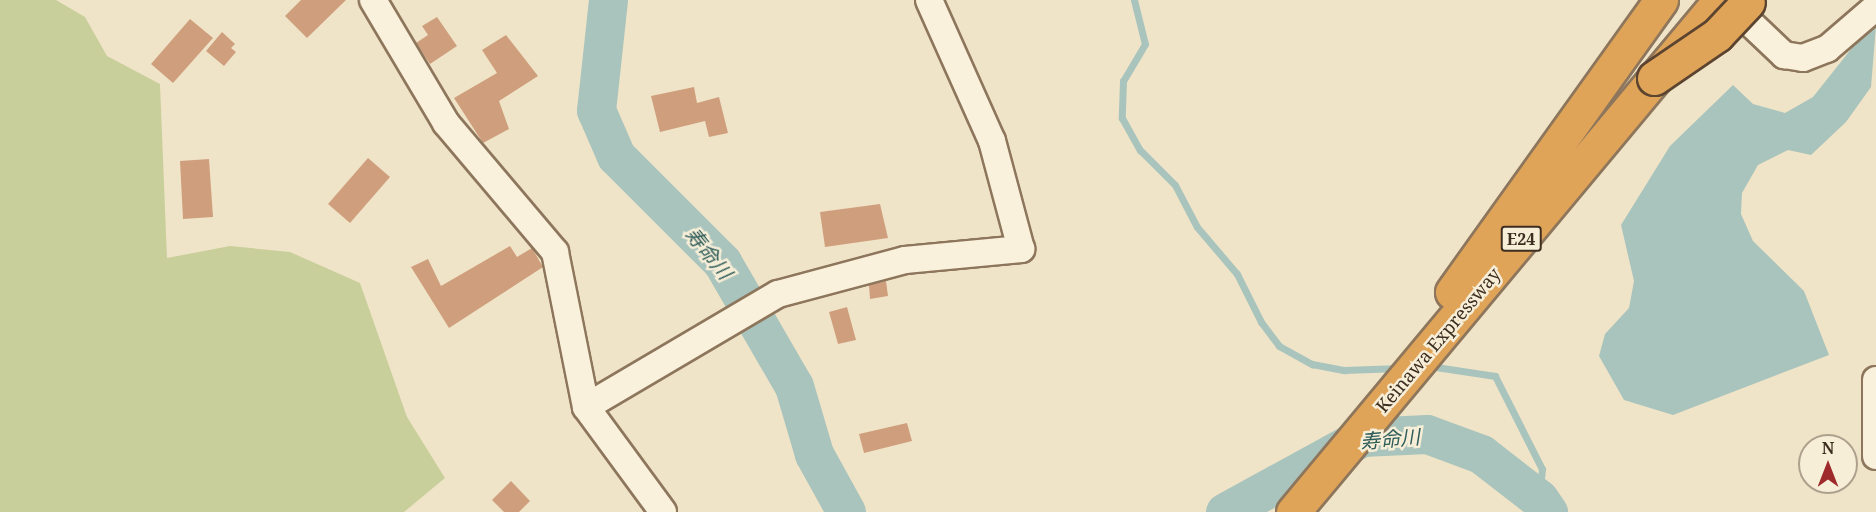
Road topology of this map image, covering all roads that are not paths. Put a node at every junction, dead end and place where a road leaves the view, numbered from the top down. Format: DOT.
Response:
graph roads {
  1 [pos="373,0"];
  2 [pos="929,0"];
  3 [pos="1661,0"];
  4 [pos="1736,0"];
  5 [pos="1876,7"];
  6 [pos="1876,381"];
  7 [pos="586,407"];
  8 [pos="1876,456"];
  9 [pos="1323,478"];
  10 [pos="663,512"];
  11 [pos="1293,512"];
  1 -- 7 [label="street"];
  2 -- 7 [label="street"];
  3 -- 9 [label="highway"];
  4 -- 5 [label="street"];
  4 -- 9 [label="highway, Keinawa Expressway / E24, bridge"];
  6 -- 8 [label="street"];
  7 -- 10 [label="street"];
  9 -- 11 [label="highway, Keinawa Expressway / E24"];
}
